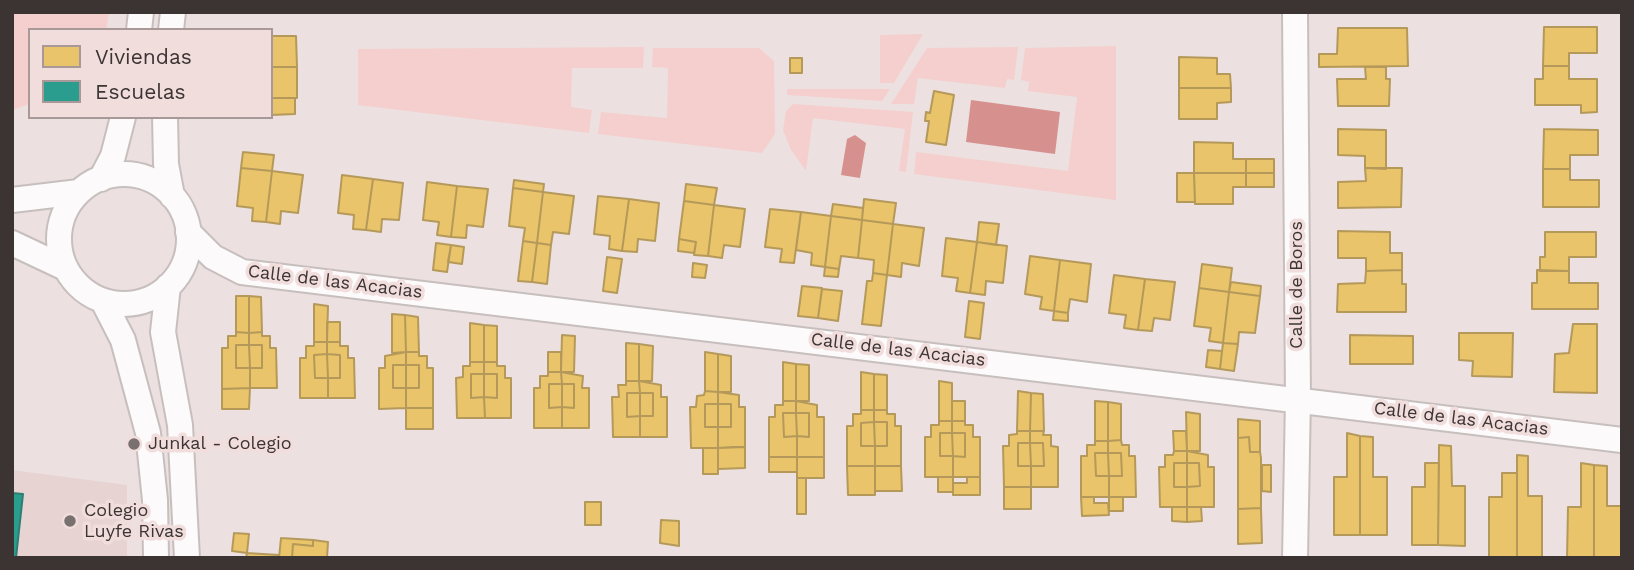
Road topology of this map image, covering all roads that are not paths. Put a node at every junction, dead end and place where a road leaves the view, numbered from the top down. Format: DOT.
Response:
graph roads {
  1 [pos="1295,12"];
  2 [pos="122,119"];
  3 [pos="164,119"];
  4 [pos="101,178"];
  5 [pos="79,192"];
  6 [pos="172,196"];
  7 [pos="12,200"];
  8 [pos="188,232"];
  9 [pos="12,243"];
  10 [pos="65,268"];
  11 [pos="168,286"];
  12 [pos="103,301"];
  13 [pos="1298,398"];
  14 [pos="1622,440"];
  15 [pos="156,558"];
  16 [pos="187,558"];
  17 [pos="1295,558"];
  1 -- 13 [label="street, Calle de Boros"];
  2 -- 4 [label="street"];
  3 -- 6 [label="street"];
  4 -- 5 [label="street"];
  4 -- 6 [label="street"];
  5 -- 7 [label="street"];
  5 -- 10 [label="street"];
  6 -- 8 [label="street"];
  8 -- 11 [label="street"];
  8 -- 13 [label="street, Calle de las Acacias"];
  9 -- 10 [label="street"];
  10 -- 12 [label="street"];
  11 -- 12 [label="street"];
  11 -- 16 [label="street"];
  12 -- 15 [label="street"];
  13 -- 14 [label="street, Calle de las Acacias"];
  13 -- 17 [label="street, Calle de Boros"];
}
